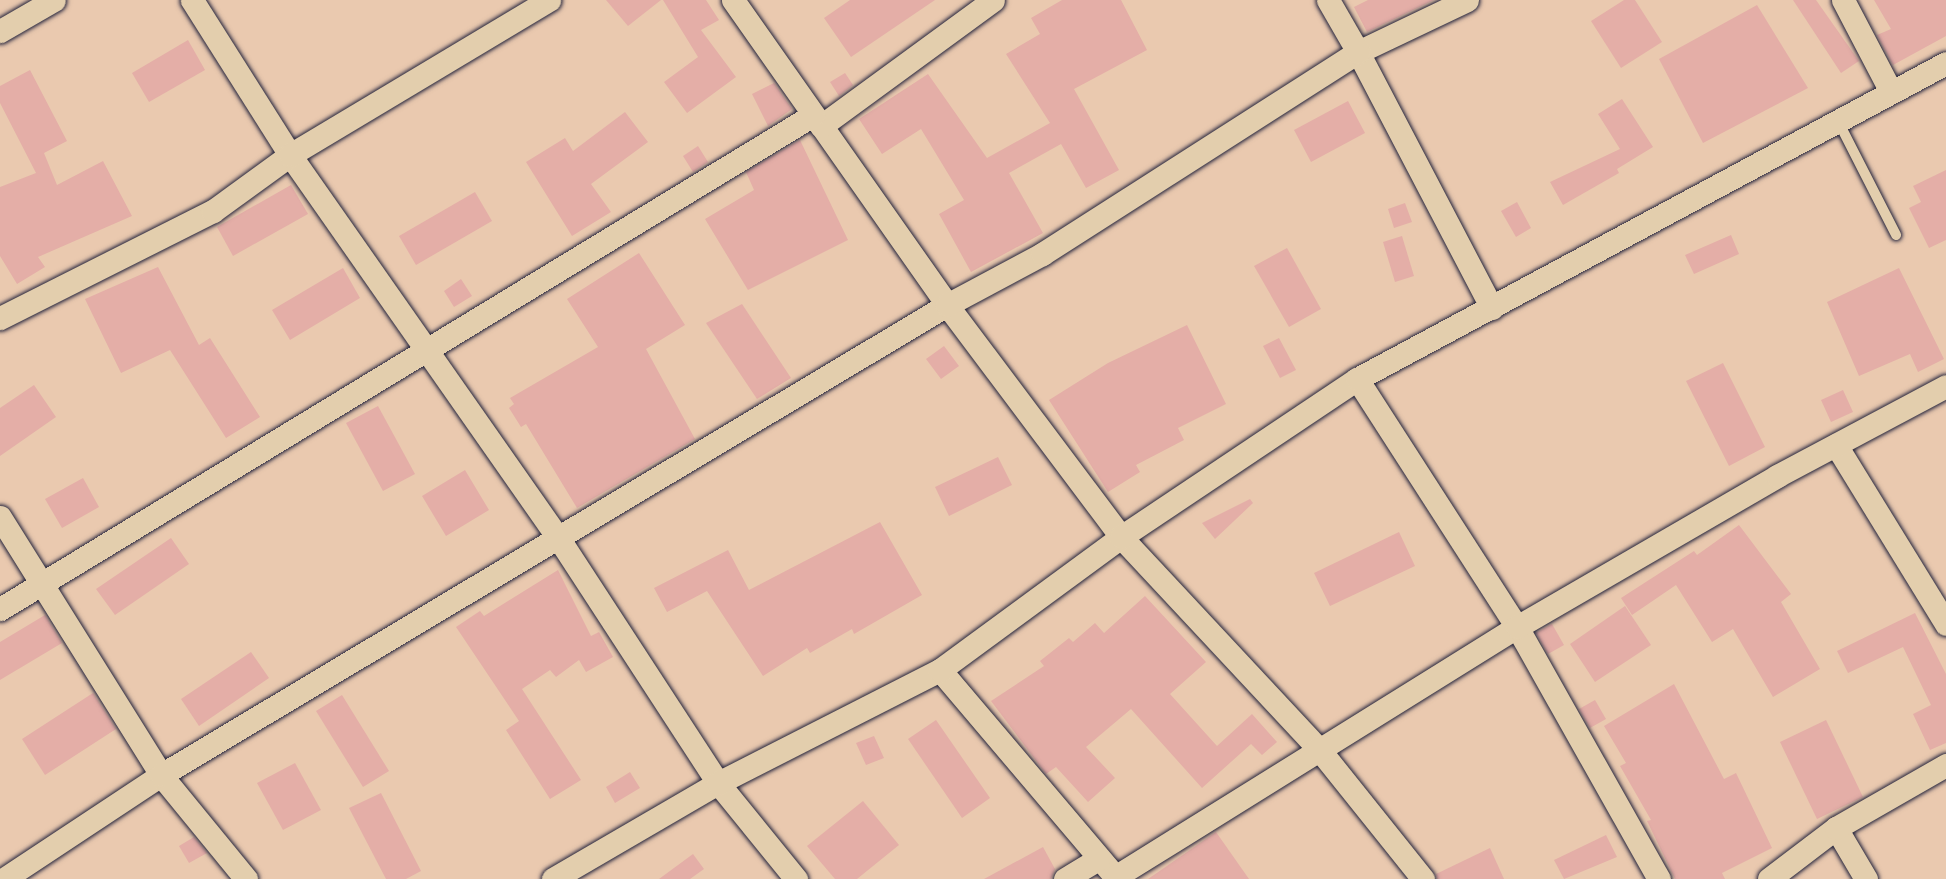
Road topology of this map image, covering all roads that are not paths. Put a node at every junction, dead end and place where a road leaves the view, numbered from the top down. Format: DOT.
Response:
graph roads {
  1 [pos="54,0"];
  2 [pos="192,0"];
  3 [pos="549,0"];
  4 [pos="733,0"];
  5 [pos="993,0"];
  6 [pos="1328,0"];
  7 [pos="1467,0"];
  8 [pos="1843,0"];
  9 [pos="0,31"];
  10 [pos="1357,52"];
  11 [pos="1946,63"];
  12 [pos="1891,92"];
  13 [pos="817,121"];
  14 [pos="1838,121"];
  15 [pos="290,155"];
  16 [pos="1896,235"];
  17 [pos="947,305"];
  18 [pos="1492,308"];
  19 [pos="0,318"];
  20 [pos="426,348"];
  21 [pos="1357,379"];
  22 [pos="1946,386"];
  23 [pos="1836,445"];
  24 [pos="0,517"];
  25 [pos="1121,537"];
  26 [pos="559,539"];
  27 [pos="43,583"];
  28 [pos="0,609"];
  29 [pos="1946,624"];
  30 [pos="1517,627"];
  31 [pos="940,670"];
  32 [pos="1318,748"];
  33 [pos="1946,765"];
  34 [pos="161,775"];
  35 [pos="718,783"];
  36 [pos="1836,828"];
  37 [pos="1098,859"];
  38 [pos="1116,878"];
  39 [pos="4,879"];
  40 [pos="246,879"];
  41 [pos="554,879"];
  42 [pos="796,879"];
  43 [pos="1065,879"];
  44 [pos="1423,879"];
  45 [pos="1659,879"];
  46 [pos="1769,879"];
  47 [pos="1866,879"];
  1 -- 9 [label="street"];
  2 -- 15 [label="street"];
  3 -- 15 [label="street"];
  4 -- 13 [label="street"];
  5 -- 13 [label="street"];
  6 -- 10 [label="street"];
  7 -- 10 [label="street"];
  8 -- 12 [label="street"];
  10 -- 17 [label="street"];
  10 -- 18 [label="street"];
  11 -- 12 [label="street"];
  12 -- 14 [label="street"];
  13 -- 17 [label="street"];
  13 -- 20 [label="street"];
  14 -- 16 [label="lane"];
  14 -- 18 [label="street"];
  15 -- 19 [label="street"];
  15 -- 20 [label="street"];
  17 -- 25 [label="street"];
  17 -- 26 [label="street"];
  18 -- 21 [label="street"];
  20 -- 26 [label="street"];
  20 -- 27 [label="street"];
  21 -- 25 [label="street"];
  21 -- 30 [label="street"];
  22 -- 23 [label="street"];
  23 -- 29 [label="street"];
  23 -- 30 [label="street"];
  24 -- 27 [label="street"];
  25 -- 31 [label="street"];
  25 -- 32 [label="street"];
  26 -- 34 [label="street"];
  26 -- 35 [label="street"];
  27 -- 28 [label="street"];
  27 -- 34 [label="street"];
  30 -- 32 [label="street"];
  30 -- 45 [label="street"];
  31 -- 35 [label="street"];
  31 -- 37 [label="street"];
  32 -- 38 [label="street"];
  32 -- 44 [label="street"];
  33 -- 36 [label="street"];
  34 -- 39 [label="street"];
  34 -- 40 [label="street"];
  35 -- 41 [label="street"];
  35 -- 42 [label="street"];
  36 -- 46 [label="street"];
  36 -- 47 [label="street"];
  37 -- 38 [label="street"];
  37 -- 43 [label="street"];
}
